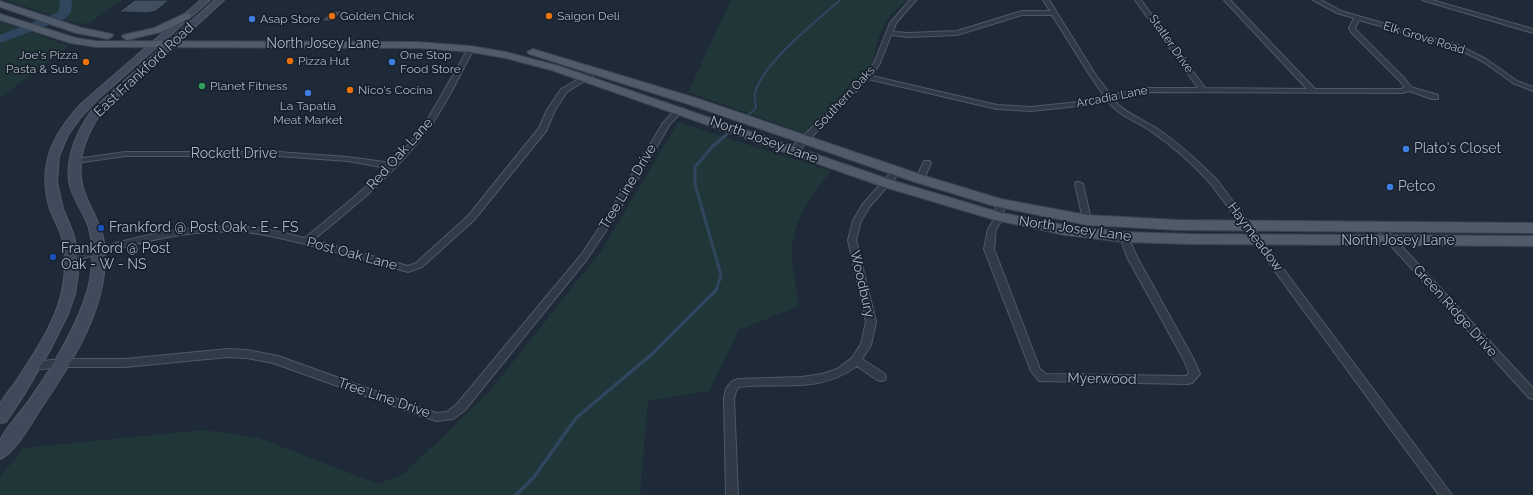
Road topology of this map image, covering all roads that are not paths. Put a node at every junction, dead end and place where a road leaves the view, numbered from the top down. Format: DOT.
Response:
graph roads {
  1 [pos="206,0"];
  2 [pos="220,0"];
  3 [pos="913,0"];
  4 [pos="1046,0"];
  5 [pos="1138,0"];
  6 [pos="1227,0"];
  7 [pos="1316,0"];
  8 [pos="1425,0"];
  9 [pos="0,4"];
  10 [pos="1054,13"];
  11 [pos="0,16"];
  12 [pos="186,16"];
  13 [pos="1357,18"];
  14 [pos="1533,31"];
  15 [pos="888,33"];
  16 [pos="127,37"];
  17 [pos="166,41"];
  18 [pos="384,41"];
  19 [pos="471,49"];
  20 [pos="597,71"];
  21 [pos="867,77"];
  22 [pos="584,79"];
  23 [pos="1408,88"];
  24 [pos="1530,88"];
  25 [pos="1202,89"];
  26 [pos="1312,90"];
  27 [pos="1524,95"];
  28 [pos="1107,97"];
  29 [pos="1435,97"];
  30 [pos="680,110"];
  31 [pos="91,119"];
  32 [pos="73,120"];
  33 [pos="805,140"];
  34 [pos="793,151"];
  35 [pos="76,161"];
  36 [pos="927,163"];
  37 [pos="392,166"];
  38 [pos="897,171"];
  39 [pos="920,179"];
  40 [pos="886,183"];
  41 [pos="1079,184"];
  42 [pos="1000,210"];
  43 [pos="1087,220"];
  44 [pos="1245,225"];
  45 [pos="1378,226"];
  46 [pos="1533,228"];
  47 [pos="1124,238"];
  48 [pos="1258,240"];
  49 [pos="307,241"];
  50 [pos="1533,241"];
  51 [pos="1392,242"];
  52 [pos="97,251"];
  53 [pos="70,259"];
  54 [pos="857,361"];
  55 [pos="61,363"];
  56 [pos="34,366"];
  57 [pos="881,377"];
  58 [pos="1533,395"];
  59 [pos="0,417"];
  60 [pos="0,452"];
  61 [pos="732,495"];
  62 [pos="1446,495"];
  1 -- 12 [label="main road, East Frankford Road"];
  2 -- 17 [label="main road, East Frankford Road"];
  3 -- 15 [label="street, Southern Oaks"];
  4 -- 10 [label="street, Haymeadow"];
  5 -- 25 [label="street, Statler Drive"];
  6 -- 26 [label="street"];
  7 -- 13 [label="street, Elk Grove Road"];
  8 -- 14 [label="street"];
  9 -- 16 [label="main road, North Josey Lane"];
  10 -- 15 [label="street"];
  10 -- 28 [label="street, Haymeadow"];
  11 -- 17 [label="main road, North Josey Lane"];
  12 -- 16 [label="main road"];
  12 -- 17 [label="main road, East Frankford Road"];
  13 -- 23 [label="street"];
  13 -- 24 [label="street, Elk Grove Road"];
  15 -- 21 [label="street, Southern Oaks"];
  16 -- 17 [label="main road, North Josey Lane"];
  17 -- 18 [label="main road, North Josey Lane"];
  17 -- 31 [label="main road, East Frankford Road"];
  17 -- 32 [label="main road, East Frankford Road"];
  18 -- 19 [label="main road, North Josey Lane"];
  18 -- 20 [label="main road, North Josey Lane"];
  19 -- 22 [label="main road, North Josey Lane"];
  19 -- 37 [label="street, Red Oak Lane"];
  20 -- 22 [label="street, Post Oak Lane"];
  20 -- 33 [label="main road, North Josey Lane"];
  21 -- 28 [label="street, Arcadia Lane"];
  21 -- 33 [label="street, Southern Oaks"];
  22 -- 30 [label="main road, North Josey Lane"];
  22 -- 49 [label="street, Post Oak Lane"];
  23 -- 26 [label="street, Arcadia Lane"];
  23 -- 29 [label="street, Arcadia Lane"];
  24 -- 27 [label="street, Elk Grove Road"];
  25 -- 26 [label="street, Arcadia Lane"];
  25 -- 28 [label="street, Arcadia Lane"];
  28 -- 44 [label="street, Haymeadow"];
  30 -- 34 [label="main road, North Josey Lane"];
  30 -- 55 [label="street, Tree Line Drive"];
  31 -- 32 [label="main road"];
  31 -- 35 [label="main road, East Frankford Road"];
  32 -- 53 [label="main road, East Frankford Road"];
  33 -- 34 [label="street, Southern Oaks"];
  33 -- 38 [label="main road, North Josey Lane"];
  34 -- 40 [label="main road, North Josey Lane"];
  35 -- 37 [label="street, Rockett Drive"];
  35 -- 52 [label="main road, East Frankford Road"];
  36 -- 39 [label="street"];
  37 -- 49 [label="street, Red Oak Lane"];
  38 -- 39 [label="main road, North Josey Lane"];
  38 -- 40 [label="street, Woodbury"];
  39 -- 42 [label="main road, North Josey Lane"];
  40 -- 42 [label="main road, North Josey Lane"];
  40 -- 54 [label="street, Woodbury"];
  41 -- 43 [label="street"];
  42 -- 43 [label="main road, North Josey Lane"];
  42 -- 47 [label="main road, North Josey Lane"];
  42 -- 47 [label="street, Myerwood"];
  43 -- 44 [label="main road, North Josey Lane"];
  44 -- 45 [label="main road, North Josey Lane"];
  44 -- 48 [label="street, Haymeadow"];
  45 -- 46 [label="main road, North Josey Lane"];
  45 -- 51 [label="street, Green Ridge Drive"];
  47 -- 48 [label="main road, North Josey Lane"];
  48 -- 51 [label="main road, North Josey Lane"];
  48 -- 62 [label="street, Haymeadow"];
  49 -- 52 [label="street, Post Oak Lane"];
  50 -- 51 [label="main road, North Josey Lane"];
  51 -- 58 [label="street, Green Ridge Drive"];
  52 -- 53 [label="street, Post Oak Lane"];
  52 -- 55 [label="main road, East Frankford Road"];
  53 -- 56 [label="main road, East Frankford Road"];
  54 -- 57 [label="street"];
  54 -- 61 [label="street, Woodbury"];
  55 -- 56 [label="street, Tree Line Drive"];
  55 -- 60 [label="main road, East Frankford Road"];
  56 -- 59 [label="main road, East Frankford Road"];
}
